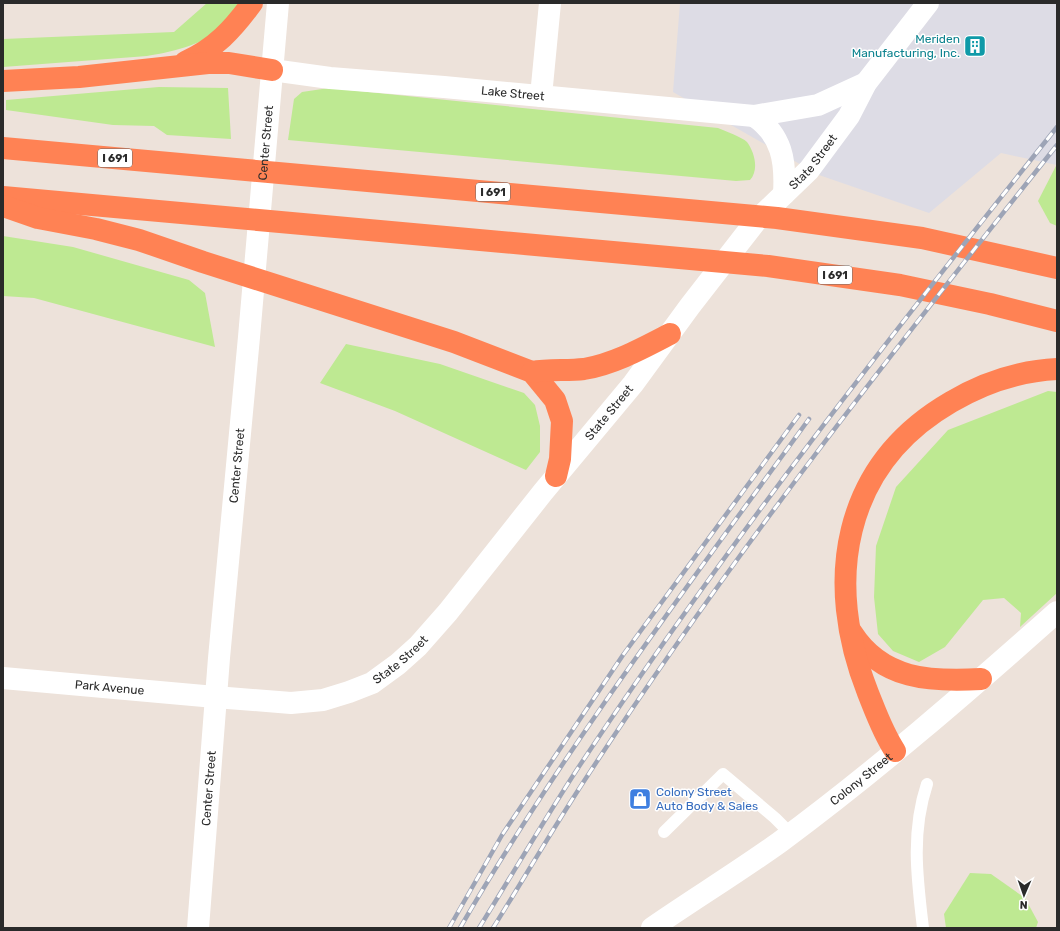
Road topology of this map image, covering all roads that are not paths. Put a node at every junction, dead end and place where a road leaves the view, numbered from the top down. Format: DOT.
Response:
graph roads {
  1 [pos="252,3"];
  2 [pos="278,3"];
  3 [pos="550,3"];
  4 [pos="928,3"];
  5 [pos="172,66"];
  6 [pos="272,70"];
  7 [pos="3,81"];
  8 [pos="866,83"];
  9 [pos="541,96"];
  10 [pos="754,116"];
  11 [pos="3,148"];
  12 [pos="784,194"];
  13 [pos="3,197"];
  14 [pos="3,206"];
  15 [pos="1056,268"];
  16 [pos="1057,321"];
  17 [pos="670,334"];
  18 [pos="1057,369"];
  19 [pos="532,372"];
  20 [pos="556,476"];
  21 [pos="1057,612"];
  22 [pos="850,630"];
  23 [pos="3,678"];
  24 [pos="981,679"];
  25 [pos="215,697"];
  26 [pos="895,751"];
  27 [pos="928,784"];
  28 [pos="664,832"];
  29 [pos="791,834"];
  30 [pos="198,928"];
  31 [pos="652,928"];
  32 [pos="923,928"];
  1 -- 5 [label="highway"];
  2 -- 6 [label="main road, Center Street"];
  3 -- 9 [label="main road"];
  4 -- 8 [label="main road, State Street"];
  5 -- 6 [label="highway"];
  5 -- 7 [label="highway"];
  6 -- 9 [label="main road, Lake Street"];
  6 -- 25 [label="main road, Center Street"];
  8 -- 10 [label="main road, Lake Street"];
  8 -- 12 [label="main road, State Street"];
  9 -- 10 [label="main road, Lake Street"];
  10 -- 12 [label="main road"];
  11 -- 15 [label="highway, I 691"];
  12 -- 17 [label="main road, State Street"];
  13 -- 16 [label="highway, I 691"];
  14 -- 19 [label="highway"];
  17 -- 19 [label="highway"];
  17 -- 20 [label="main road, State Street"];
  18 -- 22 [label="highway"];
  19 -- 20 [label="highway"];
  20 -- 25 [label="main road, State Street"];
  21 -- 24 [label="main road, Colony Street"];
  22 -- 24 [label="highway"];
  22 -- 26 [label="highway"];
  23 -- 25 [label="main road, Park Avenue"];
  24 -- 26 [label="main road, Colony Street"];
  25 -- 30 [label="main road, Center Street"];
  26 -- 29 [label="main road, Colony Street"];
  27 -- 32 [label="lane"];
  28 -- 29 [label="lane"];
  29 -- 31 [label="main road, Colony Street"];
}
